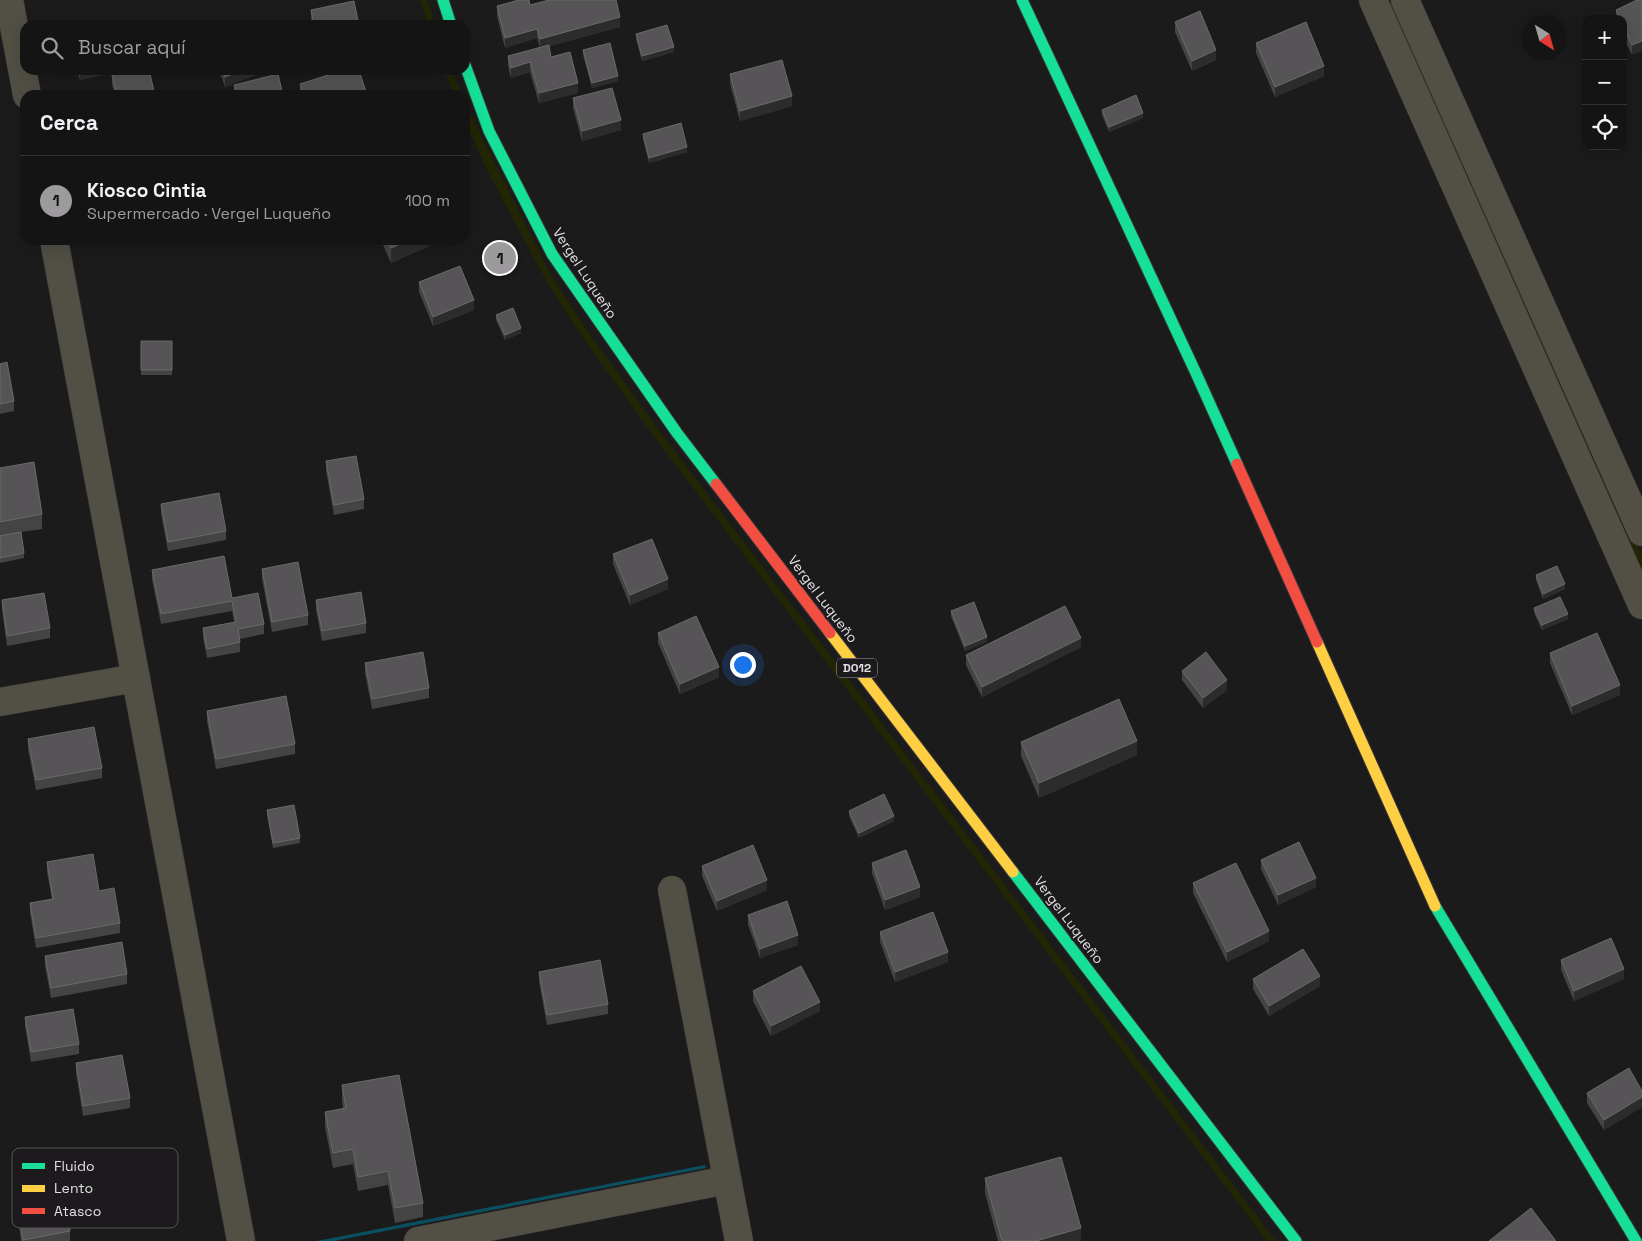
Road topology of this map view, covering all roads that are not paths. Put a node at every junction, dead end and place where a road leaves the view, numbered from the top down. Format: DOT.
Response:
graph roads {
  1 [pos="9,0"];
  2 [pos="443,0"];
  3 [pos="1022,0"];
  4 [pos="1372,0"];
  5 [pos="1405,0"];
  6 [pos="449,20"];
  7 [pos="20,58"];
  8 [pos="23,75"];
  9 [pos="469,75"];
  10 [pos="26,90"];
  11 [pos="55,245"];
  12 [pos="1642,532"];
  13 [pos="1642,605"];
  14 [pos="136,678"];
  15 [pos="0,702"];
  16 [pos="672,890"];
  17 [pos="727,1180"];
  18 [pos="241,1241"];
  19 [pos="418,1241"];
  20 [pos="739,1241"];
  21 [pos="1296,1241"];
  22 [pos="1636,1241"];
  1 -- 7 [label="street"];
  2 -- 6 [label="main road"];
  3 -- 22 [label="main road"];
  4 -- 13 [label="street"];
  5 -- 12 [label="street"];
  8 -- 10 [label="street"];
  9 -- 21 [label="main road, Vergel Luqueño / D012"];
  11 -- 14 [label="street"];
  14 -- 15 [label="street"];
  14 -- 18 [label="street"];
  16 -- 17 [label="street"];
  17 -- 19 [label="street"];
  17 -- 20 [label="street"];
}
